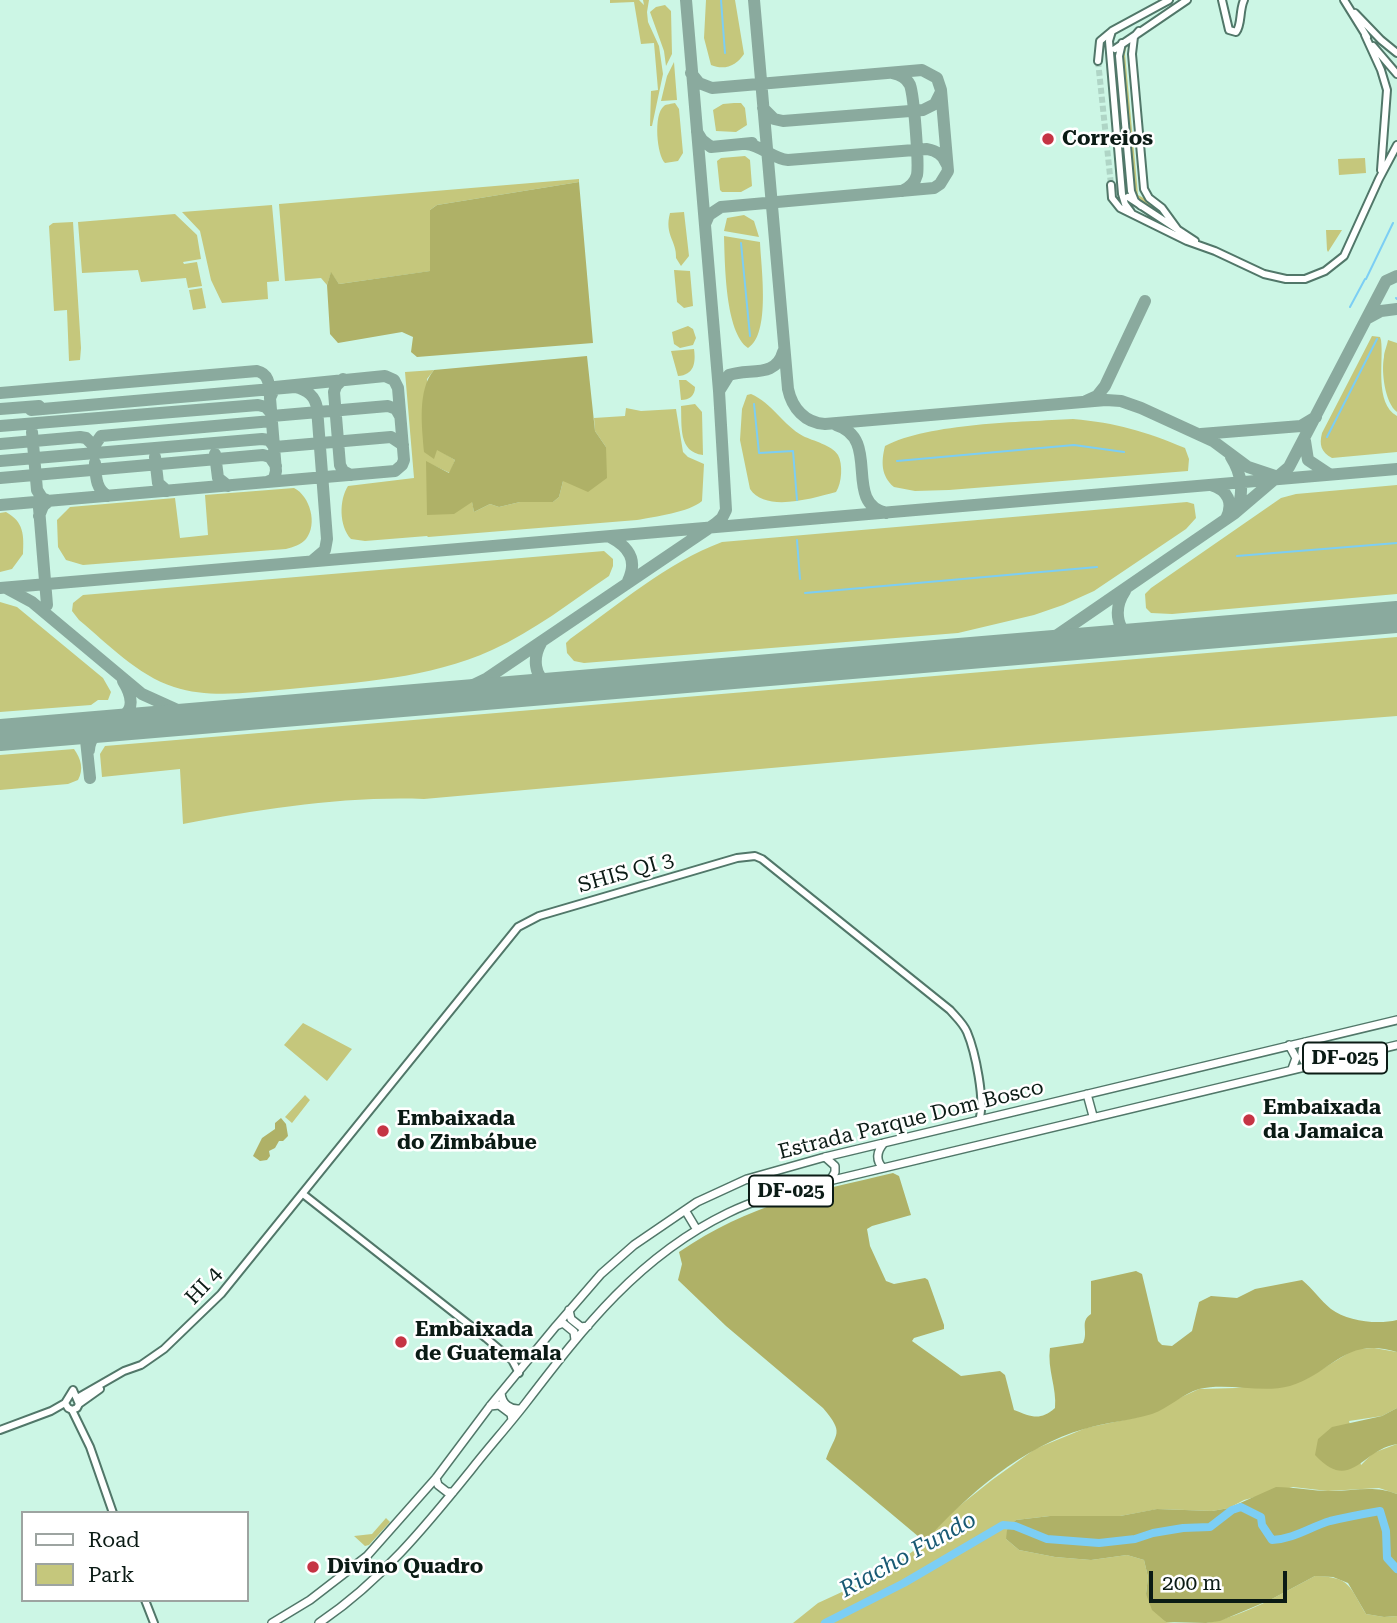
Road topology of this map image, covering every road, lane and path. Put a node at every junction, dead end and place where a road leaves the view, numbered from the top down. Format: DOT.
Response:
graph roads {
  1 [pos="1169,0"];
  2 [pos="1187,0"];
  3 [pos="1222,0"];
  4 [pos="1244,0"];
  5 [pos="1346,2"];
  6 [pos="1112,31"];
  7 [pos="1139,31"];
  8 [pos="1365,35"];
  9 [pos="1122,43"];
  10 [pos="1115,49"];
  11 [pos="1397,52"];
  12 [pos="1098,61"];
  13 [pos="1397,74"];
  14 [pos="1397,145"];
  15 [pos="1379,179"];
  16 [pos="1111,185"];
  17 [pos="1128,197"];
  18 [pos="1141,206"];
  19 [pos="1135,215"];
  20 [pos="1178,230"];
  21 [pos="1209,248"];
  22 [pos="1397,1020"];
  23 [pos="1305,1041"];
  24 [pos="1289,1045"];
  25 [pos="1397,1045"];
  26 [pos="1311,1065"];
  27 [pos="1292,1069"];
  28 [pos="1087,1094"];
  29 [pos="983,1101"];
  30 [pos="996,1116"];
  31 [pos="1093,1116"];
  32 [pos="979,1120"];
  33 [pos="885,1143"];
  34 [pos="841,1153"];
  35 [pos="825,1157"];
  36 [pos="883,1168"];
  37 [pos="846,1177"];
  38 [pos="747,1179"];
  39 [pos="829,1181"];
  40 [pos="303,1194"];
  41 [pos="757,1200"];
  42 [pos="294,1205"];
  43 [pos="685,1210"];
  44 [pos="697,1230"];
  45 [pos="569,1310"];
  46 [pos="555,1326"];
  47 [pos="588,1326"];
  48 [pos="575,1340"];
  49 [pos="512,1360"];
  50 [pos="527,1364"];
  51 [pos="519,1373"];
  52 [pos="501,1393"];
  53 [pos="73,1405"];
  54 [pos="490,1406"];
  55 [pos="520,1409"];
  56 [pos="512,1420"];
  57 [pos="0,1430"];
  58 [pos="436,1478"];
  59 [pos="429,1486"];
  60 [pos="453,1492"];
  61 [pos="446,1501"];
  62 [pos="112,1511"];
  63 [pos="146,1602"];
  64 [pos="154,1623"];
  65 [pos="272,1623"];
  66 [pos="318,1623"];
  1 -- 6 [label="street"];
  2 -- 7 [label="street"];
  3 -- 4 [label="street"];
  5 -- 8 [label="street"];
  5 -- 11 [label="street"];
  6 -- 12 [label="street"];
  6 -- 19 [label="street"];
  7 -- 9 [label="street"];
  7 -- 20 [label="street"];
  8 -- 13 [label="street"];
  8 -- 15 [label="street"];
  9 -- 10 [label="street"];
  9 -- 18 [label="street"];
  14 -- 15 [label="street"];
  15 -- 21 [label="street"];
  16 -- 19 [label="street"];
  17 -- 18 [label="street"];
  18 -- 20 [label="street"];
  19 -- 21 [label="street"];
  20 -- 21 [label="street"];
  22 -- 23 [label="main road, Estrada Parque Dom Bosco / DF-025"];
  23 -- 24 [label="main road, Estrada Parque Dom Bosco / DF-025"];
  23 -- 26 [label="main road"];
  24 -- 27 [label="main road"];
  24 -- 28 [label="main road, Estrada Parque Dom Bosco / DF-025"];
  25 -- 26 [label="main road, Estrada Parque Dom Bosco / DF-025"];
  26 -- 27 [label="main road, Estrada Parque Dom Bosco / DF-025"];
  27 -- 31 [label="main road, Estrada Parque Dom Bosco / DF-025"];
  28 -- 30 [label="main road, Estrada Parque Dom Bosco / DF-025"];
  28 -- 31 [label="main road"];
  29 -- 30 [label="street, SHIS QI 3"];
  29 -- 32 [label="street, SHIS QI 3"];
  29 -- 40 [label="street, SHIS QI 3"];
  30 -- 32 [label="main road, Estrada Parque Dom Bosco / DF-025"];
  31 -- 36 [label="main road, Estrada Parque Dom Bosco / DF-025"];
  32 -- 33 [label="main road, Estrada Parque Dom Bosco / DF-025"];
  33 -- 34 [label="main road, Estrada Parque Dom Bosco / DF-025"];
  33 -- 36 [label="main road"];
  34 -- 35 [label="main road, Estrada Parque Dom Bosco / DF-025"];
  34 -- 37 [label="main road"];
  35 -- 38 [label="main road, Estrada Parque Dom Bosco / DF-025"];
  35 -- 39 [label="main road"];
  36 -- 37 [label="main road, Estrada Parque Dom Bosco / DF-025"];
  37 -- 39 [label="main road, Estrada Parque Dom Bosco / DF-025"];
  38 -- 41 [label="main road"];
  38 -- 43 [label="main road, Estrada Parque Dom Bosco / DF-025"];
  39 -- 41 [label="main road, Estrada Parque Dom Bosco / DF-025"];
  40 -- 42 [label="street, SHIS QI 3"];
  40 -- 49 [label="street"];
  41 -- 44 [label="main road, Estrada Parque Dom Bosco / DF-025"];
  42 -- 53 [label="street, HI 4"];
  43 -- 44 [label="main road"];
  43 -- 45 [label="main road, Estrada Parque Dom Bosco / DF-025"];
  44 -- 47 [label="main road, Estrada Parque Dom Bosco / DF-025"];
  45 -- 46 [label="main road, Estrada Parque Dom Bosco / DF-025"];
  45 -- 47 [label="main road"];
  46 -- 48 [label="main road"];
  46 -- 50 [label="main road, Estrada Parque Dom Bosco / DF-025"];
  47 -- 48 [label="main road, Estrada Parque Dom Bosco / DF-025"];
  48 -- 55 [label="main road, Estrada Parque Dom Bosco / DF-025"];
  49 -- 50 [label="street"];
  49 -- 51 [label="street"];
  50 -- 51 [label="main road, Estrada Parque Dom Bosco / DF-025"];
  51 -- 52 [label="main road, Estrada Parque Dom Bosco / DF-025"];
  52 -- 54 [label="main road, Estrada Parque Dom Bosco / DF-025"];
  52 -- 55 [label="main road"];
  53 -- 57 [label="street, HI 4"];
  53 -- 62 [label="street"];
  54 -- 56 [label="main road"];
  54 -- 58 [label="main road, Estrada Parque Dom Bosco / DF-025"];
  55 -- 56 [label="main road, Estrada Parque Dom Bosco / DF-025"];
  56 -- 60 [label="main road, Estrada Parque Dom Bosco / DF-025"];
  58 -- 59 [label="main road, Estrada Parque Dom Bosco / DF-025"];
  58 -- 60 [label="main road"];
  59 -- 61 [label="main road"];
  59 -- 65 [label="main road, Estrada Parque Dom Bosco / DF-025"];
  60 -- 61 [label="main road, Estrada Parque Dom Bosco / DF-025"];
  61 -- 66 [label="main road, Estrada Parque Dom Bosco / DF-025"];
  63 -- 64 [label="street"];
}
